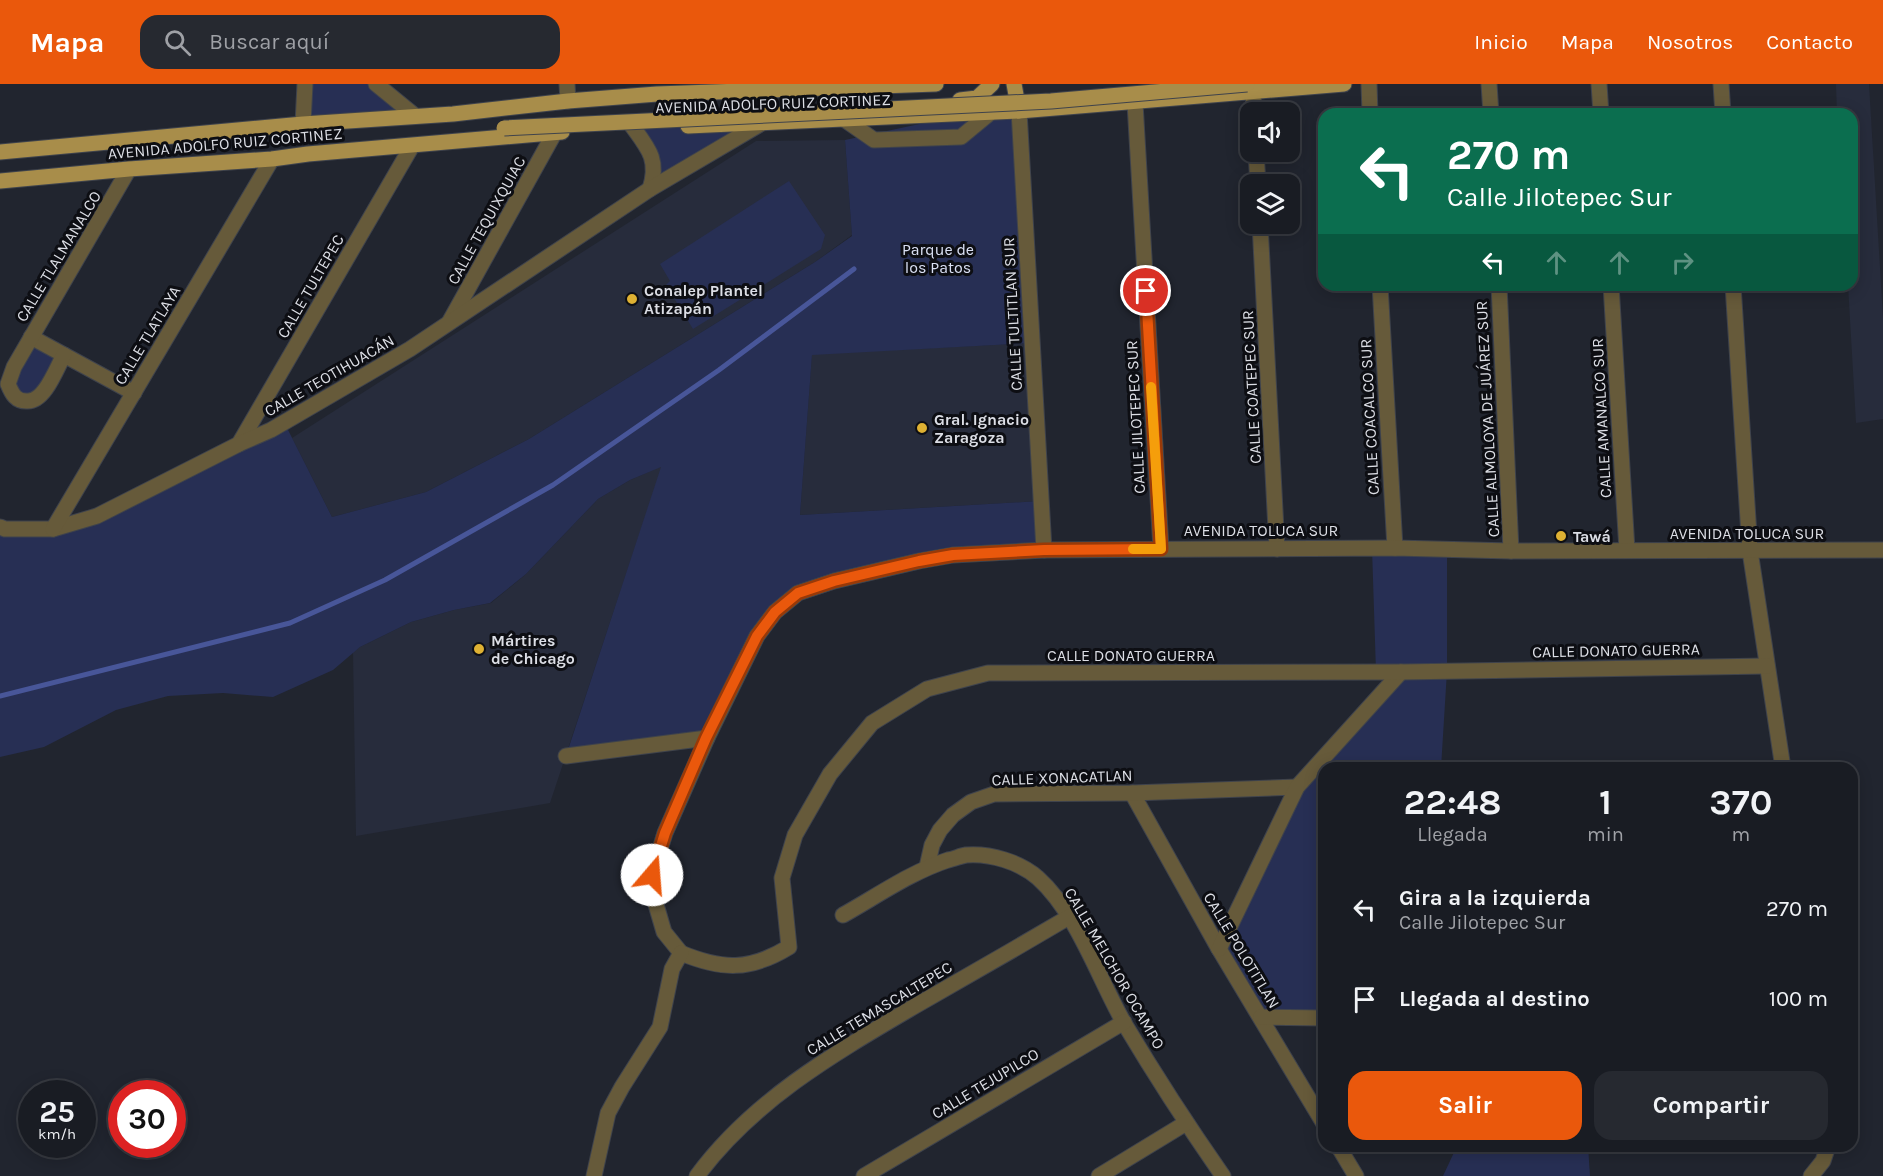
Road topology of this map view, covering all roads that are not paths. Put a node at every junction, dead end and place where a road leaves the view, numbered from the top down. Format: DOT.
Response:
graph roads {
  1 [pos="305,84"];
  2 [pos="376,84"];
  3 [pos="567,84"];
  4 [pos="936,84"];
  5 [pos="992,84"];
  6 [pos="1014,84"];
  7 [pos="1126,84"];
  8 [pos="1344,84"];
  9 [pos="1369,84"];
  10 [pos="1489,84"];
  11 [pos="1599,84"];
  12 [pos="1721,84"];
  13 [pos="919,85"];
  14 [pos="1310,86"];
  15 [pos="1250,88"];
  16 [pos="568,101"];
  17 [pos="1135,103"];
  18 [pos="1370,108"];
  19 [pos="1491,108"];
  20 [pos="1601,108"];
  21 [pos="1723,108"];
  22 [pos="1019,111"];
  23 [pos="990,113"];
  24 [pos="453,114"];
  25 [pos="414,116"];
  26 [pos="844,119"];
  27 [pos="504,123"];
  28 [pos="762,123"];
  29 [pos="303,124"];
  30 [pos="723,125"];
  31 [pos="632,126"];
  32 [pos="555,132"];
  33 [pos="454,142"];
  34 [pos="412,146"];
  35 [pos="0,152"];
  36 [pos="272,159"];
  37 [pos="129,169"];
  38 [pos="0,181"];
  39 [pos="650,189"];
  40 [pos="1261,234"];
  41 [pos="1380,291"];
  42 [pos="1499,291"];
  43 [pos="1611,291"];
  44 [pos="1733,291"];
  45 [pos="447,325"];
  46 [pos="31,337"];
  47 [pos="64,355"];
  48 [pos="134,393"];
  49 [pos="239,444"];
  50 [pos="0,526"];
  51 [pos="53,529"];
  52 [pos="1395,548"];
  53 [pos="1161,549"];
  54 [pos="1277,549"];
  55 [pos="1044,550"];
  56 [pos="1627,550"];
  57 [pos="1883,550"];
  58 [pos="1512,551"];
  59 [pos="1750,551"];
  60 [pos="1767,666"];
  61 [pos="1401,672"];
  62 [pos="706,738"];
  63 [pos="566,756"];
  64 [pos="1320,762"];
  65 [pos="1782,762"];
  66 [pos="1318,764"];
  67 [pos="1297,787"];
  68 [pos="1132,793"];
  69 [pos="927,867"];
  70 [pos="843,915"];
  71 [pos="1069,917"];
  72 [pos="1219,949"];
  73 [pos="681,953"];
  74 [pos="1261,1017"];
  75 [pos="1318,1018"];
  76 [pos="1124,1022"];
  77 [pos="1318,1114"];
  78 [pos="1186,1123"];
  79 [pos="1342,1152"];
  80 [pos="1825,1153"];
  81 [pos="594,1176"];
  82 [pos="697,1176"];
  83 [pos="864,1176"];
  84 [pos="1099,1176"];
  85 [pos="1223,1176"];
  86 [pos="1356,1176"];
  87 [pos="1811,1176"];
  1 -- 29 [label="street"];
  2 -- 25 [label="street"];
  3 -- 16 [label="street"];
  4 -- 13 [label="main road, AVENIDA ADOLFO RUIZ CORTINEZ"];
  5 -- 30 [label="main road"];
  6 -- 22 [label="main road"];
  7 -- 27 [label="main road, AVENIDA ADOLFO RUIZ CORTINEZ"];
  8 -- 14 [label="main road, AVENIDA ADOLFO RUIZ CORTINEZ"];
  9 -- 18 [label="street"];
  10 -- 19 [label="street"];
  11 -- 20 [label="street"];
  12 -- 21 [label="street"];
  13 -- 16 [label="main road, AVENIDA ADOLFO RUIZ CORTINEZ"];
  14 -- 15 [label="main road, AVENIDA ADOLFO RUIZ CORTINEZ"];
  15 -- 17 [label="main road, AVENIDA ADOLFO RUIZ CORTINEZ"];
  15 -- 27 [label="main road, AVENIDA ADOLFO RUIZ CORTINEZ, bridge"];
  16 -- 24 [label="main road, AVENIDA ADOLFO RUIZ CORTINEZ"];
  17 -- 22 [label="main road, AVENIDA ADOLFO RUIZ CORTINEZ"];
  17 -- 53 [label="street, CALLE JILOTEPEC SUR"];
  22 -- 23 [label="main road, AVENIDA ADOLFO RUIZ CORTINEZ"];
  22 -- 55 [label="street, CALLE TULTITLAN SUR"];
  23 -- 26 [label="main road, AVENIDA ADOLFO RUIZ CORTINEZ"];
  23 -- 26 [label="street"];
  24 -- 25 [label="main road, AVENIDA ADOLFO RUIZ CORTINEZ"];
  24 -- 27 [label="main road, AVENIDA ADOLFO RUIZ CORTINEZ"];
  25 -- 29 [label="main road, AVENIDA ADOLFO RUIZ CORTINEZ"];
  26 -- 28 [label="main road, AVENIDA ADOLFO RUIZ CORTINEZ"];
  27 -- 33 [label="main road, AVENIDA ADOLFO RUIZ CORTINEZ"];
  28 -- 30 [label="main road, AVENIDA ADOLFO RUIZ CORTINEZ"];
  28 -- 39 [label="street, CALLE TEOTIHUACÁN"];
  29 -- 35 [label="main road, AVENIDA ADOLFO RUIZ CORTINEZ"];
  30 -- 31 [label="main road, AVENIDA ADOLFO RUIZ CORTINEZ"];
  31 -- 32 [label="main road, AVENIDA ADOLFO RUIZ CORTINEZ"];
  31 -- 39 [label="street"];
  32 -- 33 [label="main road, AVENIDA ADOLFO RUIZ CORTINEZ"];
  32 -- 45 [label="street, CALLE TEQUIXQUIAC"];
  33 -- 34 [label="main road, AVENIDA ADOLFO RUIZ CORTINEZ"];
  34 -- 36 [label="main road, AVENIDA ADOLFO RUIZ CORTINEZ"];
  34 -- 49 [label="street, CALLE TULTEPEC"];
  36 -- 37 [label="main road, AVENIDA ADOLFO RUIZ CORTINEZ"];
  36 -- 48 [label="street, CALLE TLATLAYA"];
  37 -- 38 [label="main road, AVENIDA ADOLFO RUIZ CORTINEZ"];
  37 -- 46 [label="street, CALLE TLALMANALCO"];
  39 -- 45 [label="street, CALLE TEOTIHUACÁN"];
  40 -- 54 [label="street, CALLE COATEPEC SUR"];
  41 -- 52 [label="street, CALLE COACALCO SUR"];
  42 -- 58 [label="street, CALLE ALMOLOYA DE JUÁREZ SUR"];
  43 -- 56 [label="street, CALLE AMANALCO SUR"];
  44 -- 59 [label="street"];
  45 -- 49 [label="street, CALLE TEOTIHUACÁN"];
  46 -- 47 [label="street"];
  46 -- 47 [label="street, CALLE TLALMANALCO"];
  47 -- 48 [label="street"];
  48 -- 51 [label="street, CALLE TLATLAYA"];
  49 -- 51 [label="street, CALLE TEOTIHUACÁN"];
  50 -- 51 [label="street, CALLE TEOTIHUACÁN"];
  52 -- 54 [label="street, AVENIDA TOLUCA SUR"];
  52 -- 58 [label="street, AVENIDA TOLUCA SUR"];
  53 -- 54 [label="street, AVENIDA TOLUCA SUR"];
  53 -- 55 [label="street, AVENIDA TOLUCA SUR"];
  55 -- 62 [label="street, AVENIDA TOLUCA SUR"];
  56 -- 58 [label="street, AVENIDA TOLUCA SUR"];
  56 -- 59 [label="street, AVENIDA TOLUCA SUR"];
  57 -- 59 [label="street, AVENIDA TOLUCA SUR"];
  59 -- 60 [label="street"];
  60 -- 61 [label="street, CALLE DONATO GUERRA"];
  60 -- 65 [label="street"];
  61 -- 64 [label="street"];
  61 -- 73 [label="street, CALLE DONATO GUERRA"];
  62 -- 63 [label="street"];
  62 -- 73 [label="street, AVENIDA TOLUCA SUR"];
  66 -- 67 [label="street"];
  67 -- 68 [label="street, CALLE XONACATLAN"];
  67 -- 72 [label="street"];
  68 -- 69 [label="street, CALLE XONACATLAN"];
  68 -- 72 [label="street, CALLE POLOTITLAN"];
  69 -- 70 [label="street"];
  69 -- 71 [label="street, CALLE MELCHOR OCAMPO"];
  71 -- 76 [label="street, CALLE MELCHOR OCAMPO"];
  71 -- 82 [label="street, CALLE TEMASCALTEPEC"];
  72 -- 74 [label="street, CALLE POLOTITLAN"];
  73 -- 81 [label="street"];
  74 -- 75 [label="street"];
  74 -- 77 [label="street, CALLE POLOTITLAN"];
  76 -- 78 [label="street, CALLE MELCHOR OCAMPO"];
  76 -- 83 [label="street, CALLE TEJUPILCO"];
  78 -- 84 [label="street"];
  78 -- 85 [label="street, CALLE MELCHOR OCAMPO"];
  79 -- 86 [label="street"];
  80 -- 87 [label="street"];
}
